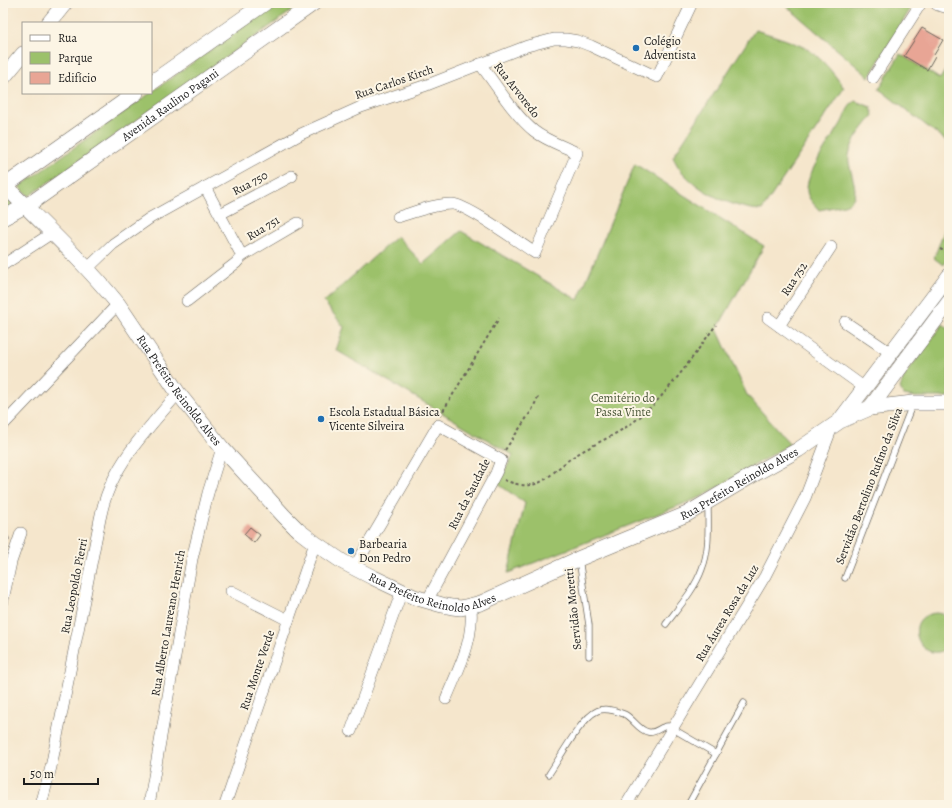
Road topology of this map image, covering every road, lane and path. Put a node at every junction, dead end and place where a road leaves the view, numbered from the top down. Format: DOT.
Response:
graph roads {
  1 [pos="65,3"];
  2 [pos="264,3"];
  3 [pos="314,3"];
  4 [pos="692,3"];
  5 [pos="921,3"];
  6 [pos="938,3"];
  7 [pos="949,6"];
  8 [pos="50,22"];
  9 [pos="22,55"];
  10 [pos="480,64"];
  11 [pos="3,78"];
  12 [pos="873,78"];
  13 [pos="152,82"];
  14 [pos="135,94"];
  15 [pos="292,176"];
  16 [pos="4,185"];
  17 [pos="204,187"];
  18 [pos="26,206"];
  19 [pos="220,214"];
  20 [pos="398,217"];
  21 [pos="3,218"];
  22 [pos="298,223"];
  23 [pos="52,233"];
  24 [pos="831,247"];
  25 [pos="940,249"];
  26 [pos="949,253"];
  27 [pos="242,256"];
  28 [pos="3,265"];
  29 [pos="88,268"];
  30 [pos="949,276"];
  31 [pos="187,301"];
  32 [pos="949,302"];
  33 [pos="118,304"];
  34 [pos="499,318"];
  35 [pos="768,318"];
  36 [pos="845,322"];
  37 [pos="716,325"];
  38 [pos="779,326"];
  39 [pos="891,353"];
  40 [pos="868,384"];
  41 [pos="178,393"];
  42 [pos="538,397"];
  43 [pos="913,403"];
  44 [pos="949,403"];
  45 [pos="870,408"];
  46 [pos="4,421"];
  47 [pos="836,424"];
  48 [pos="438,425"];
  49 [pos="222,448"];
  50 [pos="501,460"];
  51 [pos="496,473"];
  52 [pos="708,502"];
  53 [pos="21,532"];
  54 [pos="315,544"];
  55 [pos="578,559"];
  56 [pos="354,568"];
  57 [pos="845,578"];
  58 [pos="231,590"];
  59 [pos="402,591"];
  60 [pos="3,600"];
  61 [pos="427,601"];
  62 [pos="471,606"];
  63 [pos="288,620"];
  64 [pos="666,624"];
  65 [pos="589,656"];
  66 [pos="446,699"];
  67 [pos="744,703"];
  68 [pos="672,728"];
  69 [pos="351,731"];
  70 [pos="716,754"];
  71 [pos="549,774"];
  72 [pos="41,805"];
  73 [pos="148,805"];
  74 [pos="225,805"];
  75 [pos="626,805"];
  76 [pos="688,805"];
  1 -- 8 [label="main road"];
  2 -- 13 [label="main road"];
  3 -- 18 [label="main road, Avenida Raulino Pagani"];
  4 -- 10 [label="street, Rua Carlos Kirch"];
  5 -- 12 [label="street"];
  6 -- 7 [label="main road"];
  9 -- 11 [label="main road"];
  10 -- 17 [label="street, Rua Carlos Kirch"];
  10 -- 20 [label="street, Rua Arvoredo"];
  14 -- 16 [label="main road"];
  15 -- 19 [label="street, Rua 750"];
  16 -- 18 [label="main road, Rua Prefeito Reinoldo Alves"];
  17 -- 19 [label="street"];
  17 -- 29 [label="street, Rua Carlos Kirch"];
  18 -- 21 [label="main road, Avenida Raulino Pagani"];
  18 -- 23 [label="main road, Rua Prefeito Reinoldo Alves"];
  19 -- 27 [label="street"];
  22 -- 27 [label="street, Rua 751"];
  23 -- 28 [label="street"];
  23 -- 29 [label="main road, Rua Prefeito Reinoldo Alves"];
  24 -- 38 [label="street, Rua 752"];
  25 -- 26 [label="path"];
  27 -- 31 [label="street, Rua 751"];
  29 -- 33 [label="main road, Rua Prefeito Reinoldo Alves"];
  30 -- 39 [label="main road"];
  32 -- 45 [label="main road"];
  33 -- 41 [label="main road, Rua Prefeito Reinoldo Alves"];
  33 -- 46 [label="street"];
  34 -- 48 [label="path"];
  35 -- 38 [label="street"];
  36 -- 39 [label="street"];
  37 -- 51 [label="path"];
  38 -- 40 [label="street"];
  39 -- 40 [label="main road"];
  40 -- 45 [label="main road"];
  40 -- 47 [label="main road"];
  41 -- 49 [label="main road, Rua Prefeito Reinoldo Alves"];
  41 -- 72 [label="street, Rua Leopoldo Pierri"];
  42 -- 50 [label="path"];
  43 -- 44 [label="main road"];
  43 -- 45 [label="main road"];
  43 -- 57 [label="lane, Servidão Bertolino Rufino da Silva"];
  45 -- 47 [label="main road, Rua Prefeito Reinoldo Alves"];
  47 -- 52 [label="main road, Rua Prefeito Reinoldo Alves"];
  47 -- 68 [label="street, Rua Áurea Rosa da Luz"];
  48 -- 50 [label="street, Rua da Saudade"];
  48 -- 56 [label="street"];
  49 -- 54 [label="main road, Rua Prefeito Reinoldo Alves"];
  49 -- 73 [label="street, Rua Alberto Laureano Henrich"];
  50 -- 51 [label="street, Rua da Saudade"];
  51 -- 61 [label="street, Rua da Saudade"];
  52 -- 55 [label="main road, Rua Prefeito Reinoldo Alves"];
  52 -- 64 [label="lane"];
  53 -- 60 [label="street"];
  54 -- 56 [label="main road, Rua Prefeito Reinoldo Alves"];
  54 -- 63 [label="street, Rua Monte Verde"];
  55 -- 62 [label="main road, Rua Prefeito Reinoldo Alves"];
  55 -- 65 [label="lane, Servidão Moretti"];
  56 -- 59 [label="main road, Rua Prefeito Reinoldo Alves"];
  58 -- 63 [label="street"];
  59 -- 61 [label="main road, Rua Prefeito Reinoldo Alves"];
  59 -- 69 [label="street"];
  61 -- 62 [label="main road, Rua Prefeito Reinoldo Alves"];
  62 -- 66 [label="street"];
  63 -- 74 [label="street, Rua Monte Verde"];
  67 -- 70 [label="lane"];
  68 -- 70 [label="lane"];
  68 -- 71 [label="lane"];
  68 -- 75 [label="street, Rua Áurea Rosa da Luz"];
  70 -- 76 [label="lane"];
}
